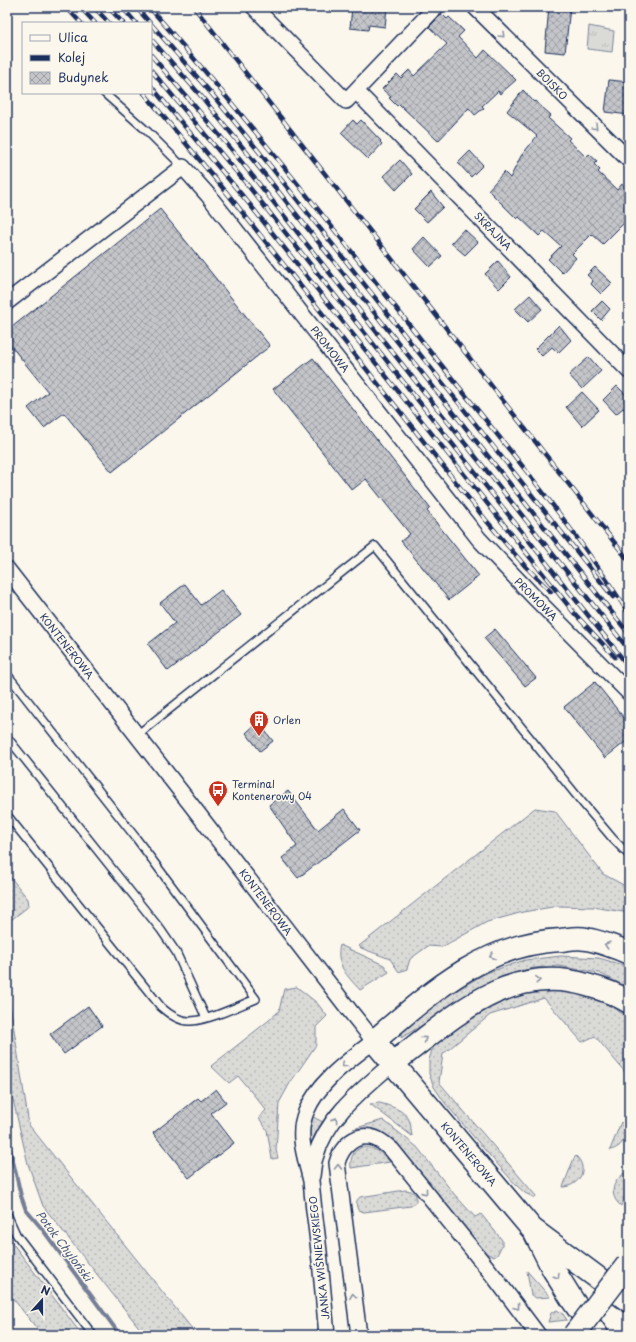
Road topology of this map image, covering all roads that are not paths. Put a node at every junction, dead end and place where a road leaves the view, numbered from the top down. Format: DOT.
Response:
graph roads {
  1 [pos="254,7"];
  2 [pos="436,7"];
  3 [pos="475,7"];
  4 [pos="356,91"];
  5 [pos="105,94"];
  6 [pos="629,160"];
  7 [pos="183,168"];
  8 [pos="7,302"];
  9 [pos="629,371"];
  10 [pos="7,569"];
  11 [pos="7,674"];
  12 [pos="629,693"];
  13 [pos="137,735"];
  14 [pos="7,737"];
  15 [pos="7,815"];
  16 [pos="629,854"];
  17 [pos="629,953"];
  18 [pos="629,1002"];
  19 [pos="206,1018"];
  20 [pos="374,1040"];
  21 [pos="393,1063"];
  22 [pos="311,1181"];
  23 [pos="7,1214"];
  24 [pos="532,1229"];
  25 [pos="629,1262"];
  26 [pos="629,1301"];
  27 [pos="93,1335"];
  28 [pos="327,1335"];
  29 [pos="359,1335"];
  30 [pos="538,1335"];
  31 [pos="574,1335"];
  32 [pos="597,1335"];
  1 -- 4 [label="street"];
  2 -- 4 [label="street"];
  3 -- 6 [label="street, BOISKO, one-way"];
  4 -- 9 [label="street, SKRAJNA"];
  5 -- 7 [label="lane"];
  7 -- 8 [label="street"];
  7 -- 12 [label="street, PROMOWA"];
  10 -- 13 [label="street, KONTENEROWA"];
  11 -- 19 [label="lane"];
  13 -- 16 [label="lane"];
  13 -- 20 [label="street, KONTENEROWA"];
  14 -- 19 [label="lane"];
  15 -- 19 [label="lane"];
  17 -- 20 [label="highway, one-way"];
  21 -- 18 [label="highway, one-way"];
  20 -- 21 [label="highway, KONTENEROWA"];
  20 -- 22 [label="street, JANKA WIŚNIEWSKIEGO, one-way"];
  22 -- 21 [label="street, JANKA WIŚNIEWSKIEGO, one-way"];
  21 -- 24 [label="highway, KONTENEROWA"];
  22 -- 28 [label="street, JANKA WIŚNIEWSKIEGO"];
  23 -- 27 [label="lane"];
  24 -- 26 [label="highway, KONTENEROWA"];
  24 -- 32 [label="highway, KONTENEROWA, one-way"];
  25 -- 31 [label="highway, bridge"];
  29 -- 30 [label="street, one-way"];
}
